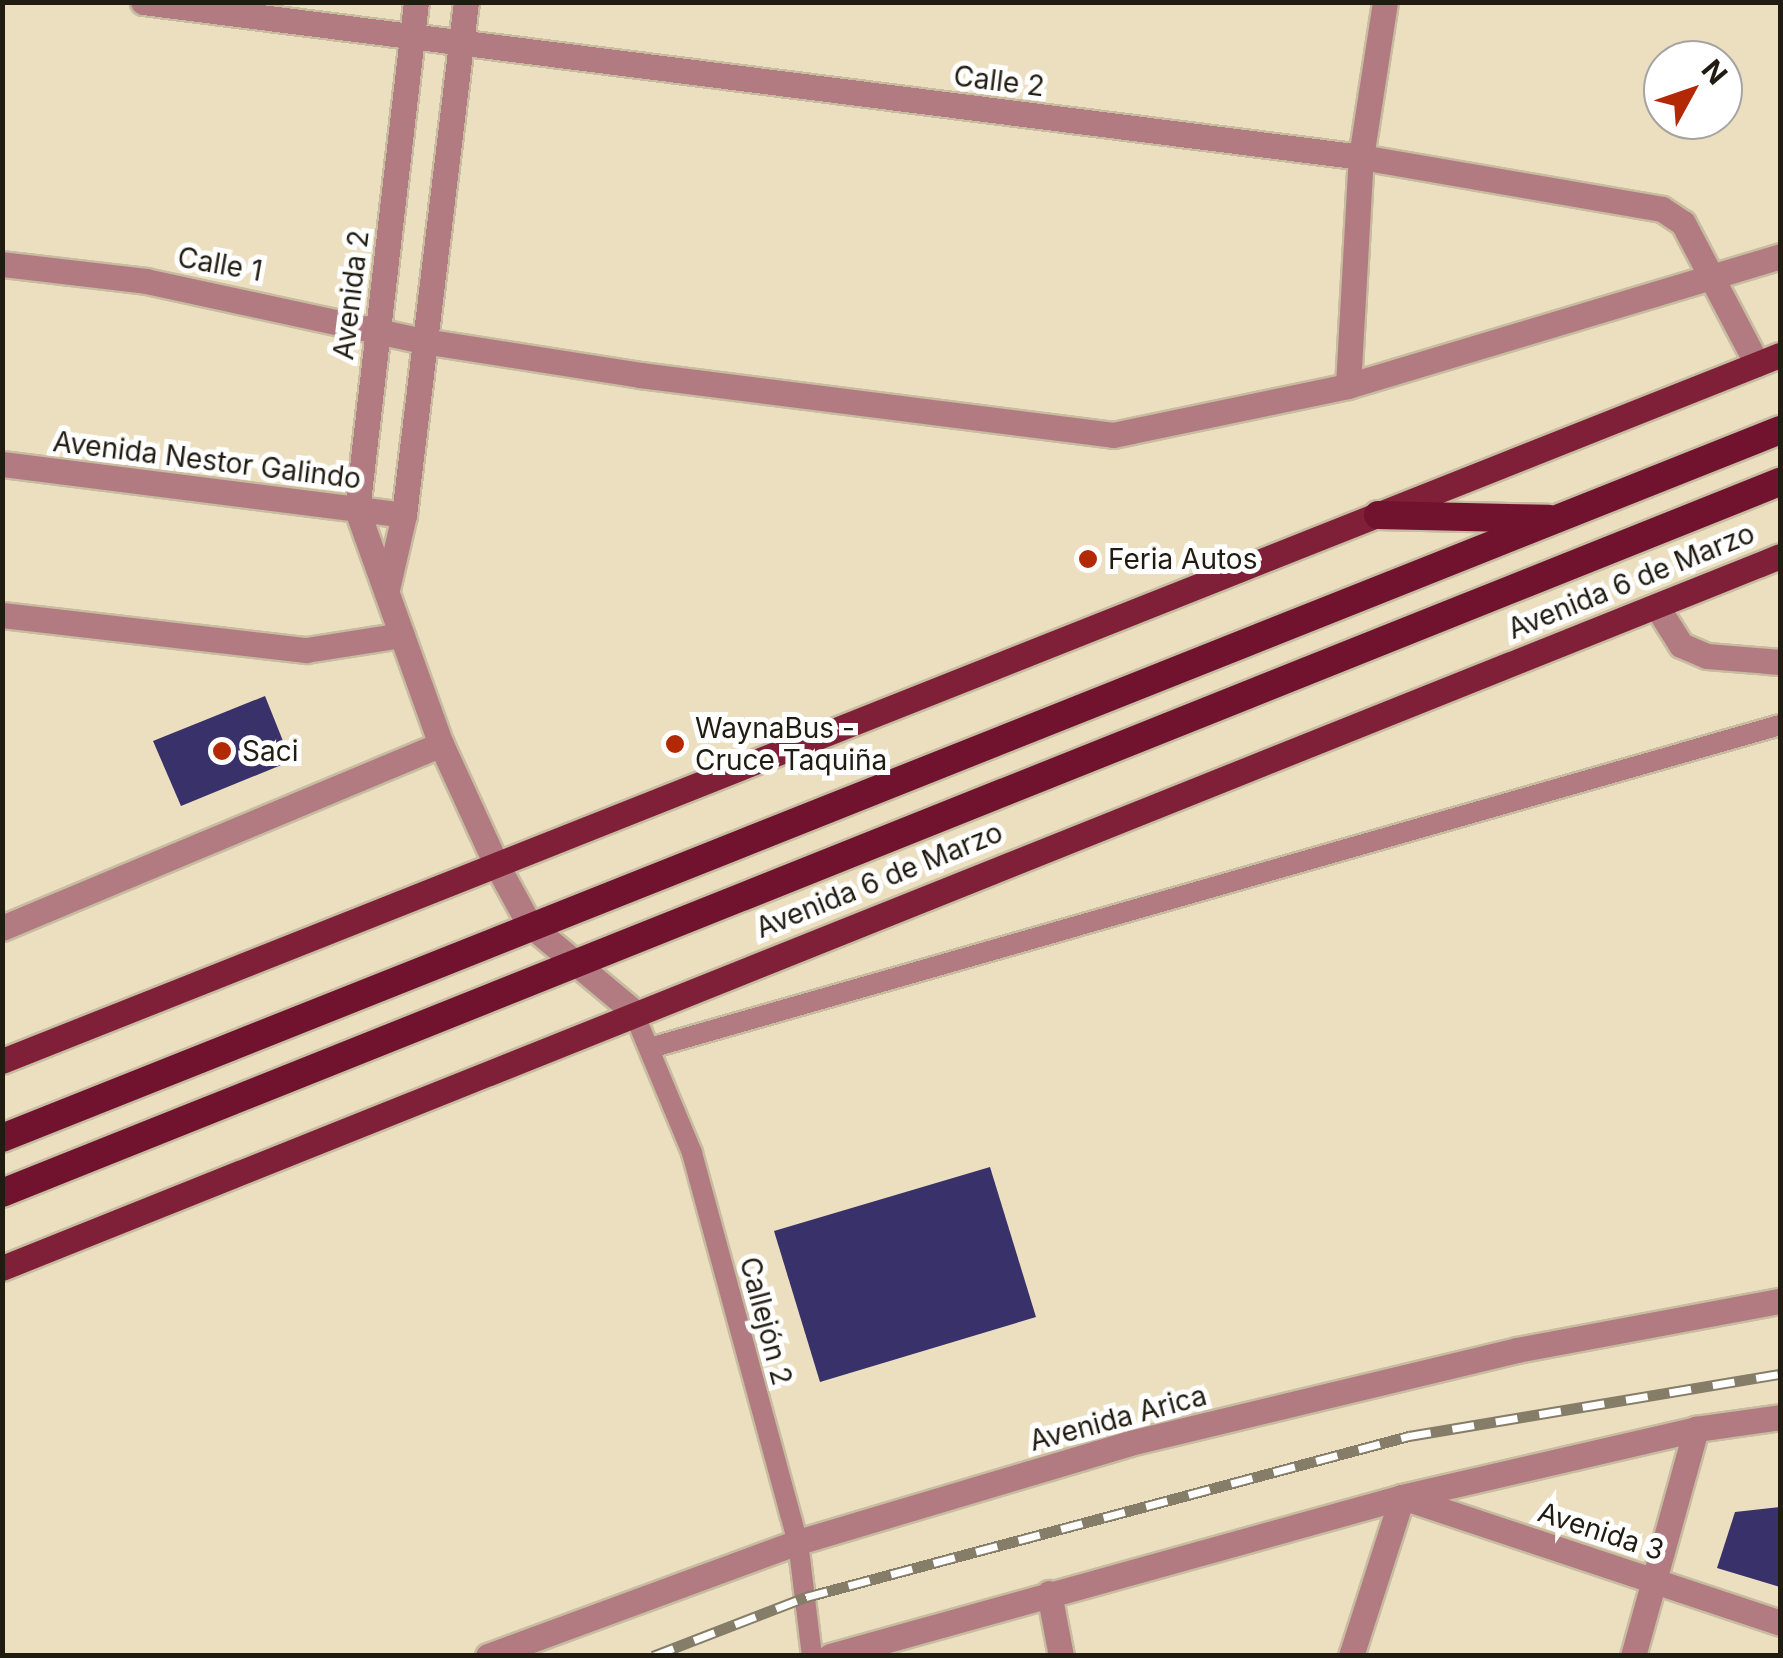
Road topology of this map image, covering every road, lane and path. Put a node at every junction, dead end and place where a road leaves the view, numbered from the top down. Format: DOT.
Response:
graph roads {
  1 [pos="143,2"];
  2 [pos="416,2"];
  3 [pos="466,2"];
  4 [pos="1385,2"];
  5 [pos="412,37"];
  6 [pos="461,43"];
  7 [pos="1361,158"];
  8 [pos="1780,256"];
  9 [pos="2,264"];
  10 [pos="1712,282"];
  11 [pos="377,330"];
  12 [pos="424,341"];
  13 [pos="1769,360"];
  14 [pos="1348,386"];
  15 [pos="1780,430"];
  16 [pos="2,464"];
  17 [pos="1780,482"];
  18 [pos="357,510"];
  19 [pos="404,515"];
  20 [pos="1378,516"];
  21 [pos="1565,519"];
  22 [pos="1780,556"];
  23 [pos="387,589"];
  24 [pos="1657,607"];
  25 [pos="2,615"];
  26 [pos="402,635"];
  27 [pos="1780,662"];
  28 [pos="1780,726"];
  29 [pos="442,744"];
  30 [pos="494,860"];
  31 [pos="529,924"];
  32 [pos="2,928"];
  33 [pos="578,961"];
  34 [pos="633,1011"];
  35 [pos="650,1048"];
  36 [pos="2,1060"];
  37 [pos="2,1138"];
  38 [pos="2,1193"];
  39 [pos="2,1268"];
  40 [pos="1780,1301"];
  41 [pos="1780,1417"];
  42 [pos="1696,1429"];
  43 [pos="1402,1497"];
  44 [pos="798,1542"];
  45 [pos="1659,1582"];
  46 [pos="1049,1593"];
  47 [pos="1780,1623"];
  48 [pos="488,1656"];
  49 [pos="812,1656"];
  50 [pos="830,1656"];
  51 [pos="1061,1656"];
  52 [pos="1351,1656"];
  53 [pos="1634,1656"];
  1 -- 5 [label="street, Calle 2"];
  2 -- 5 [label="street, Avenida 2"];
  3 -- 6 [label="street"];
  4 -- 7 [label="street"];
  5 -- 6 [label="street, Calle 2"];
  5 -- 11 [label="street, Avenida 2"];
  6 -- 7 [label="street, Calle 2"];
  6 -- 12 [label="street"];
  7 -- 10 [label="street, Calle 2"];
  7 -- 14 [label="street"];
  8 -- 10 [label="street, Calle 1"];
  9 -- 11 [label="street, Calle 1"];
  10 -- 13 [label="street, Calle 2"];
  10 -- 14 [label="street, Calle 1"];
  11 -- 12 [label="street, Calle 1"];
  11 -- 18 [label="street, Avenida 2"];
  12 -- 14 [label="street, Calle 1"];
  12 -- 19 [label="street"];
  13 -- 20 [label="main road"];
  15 -- 21 [label="highway"];
  16 -- 18 [label="street, Avenida Nestor Galindo"];
  17 -- 33 [label="highway, Avenida 6 de Marzo"];
  18 -- 19 [label="street, Avenida Nestor Galindo"];
  18 -- 23 [label="street, Avenida 2"];
  19 -- 23 [label="street"];
  20 -- 21 [label="highway"];
  20 -- 30 [label="main road"];
  21 -- 31 [label="highway"];
  22 -- 24 [label="main road, Avenida 6 de Marzo"];
  23 -- 26 [label="street, Avenida 2"];
  24 -- 27 [label="street"];
  24 -- 34 [label="main road, Avenida 6 de Marzo"];
  25 -- 26 [label="street"];
  26 -- 29 [label="street, Avenida 2"];
  28 -- 35 [label="lane"];
  29 -- 30 [label="street, Avenida 2"];
  29 -- 32 [label="street"];
  30 -- 31 [label="street, Avenida 2"];
  30 -- 36 [label="main road"];
  31 -- 33 [label="street, Avenida 2"];
  31 -- 37 [label="highway"];
  33 -- 34 [label="street, Avenida 2"];
  33 -- 38 [label="highway, Avenida 6 de Marzo"];
  34 -- 35 [label="lane, Callejón 2"];
  34 -- 39 [label="main road, Avenida 6 de Marzo"];
  35 -- 44 [label="lane, Callejón 2"];
  40 -- 44 [label="street, Avenida Arica"];
  41 -- 42 [label="street"];
  42 -- 43 [label="street"];
  42 -- 45 [label="street"];
  43 -- 45 [label="street, Avenida 3"];
  43 -- 46 [label="street"];
  43 -- 52 [label="street"];
  44 -- 48 [label="street, Avenida Arica"];
  44 -- 49 [label="lane, Callejón 2"];
  45 -- 47 [label="street, Avenida 3"];
  45 -- 53 [label="street"];
  46 -- 50 [label="street"];
  46 -- 51 [label="street"];
}
